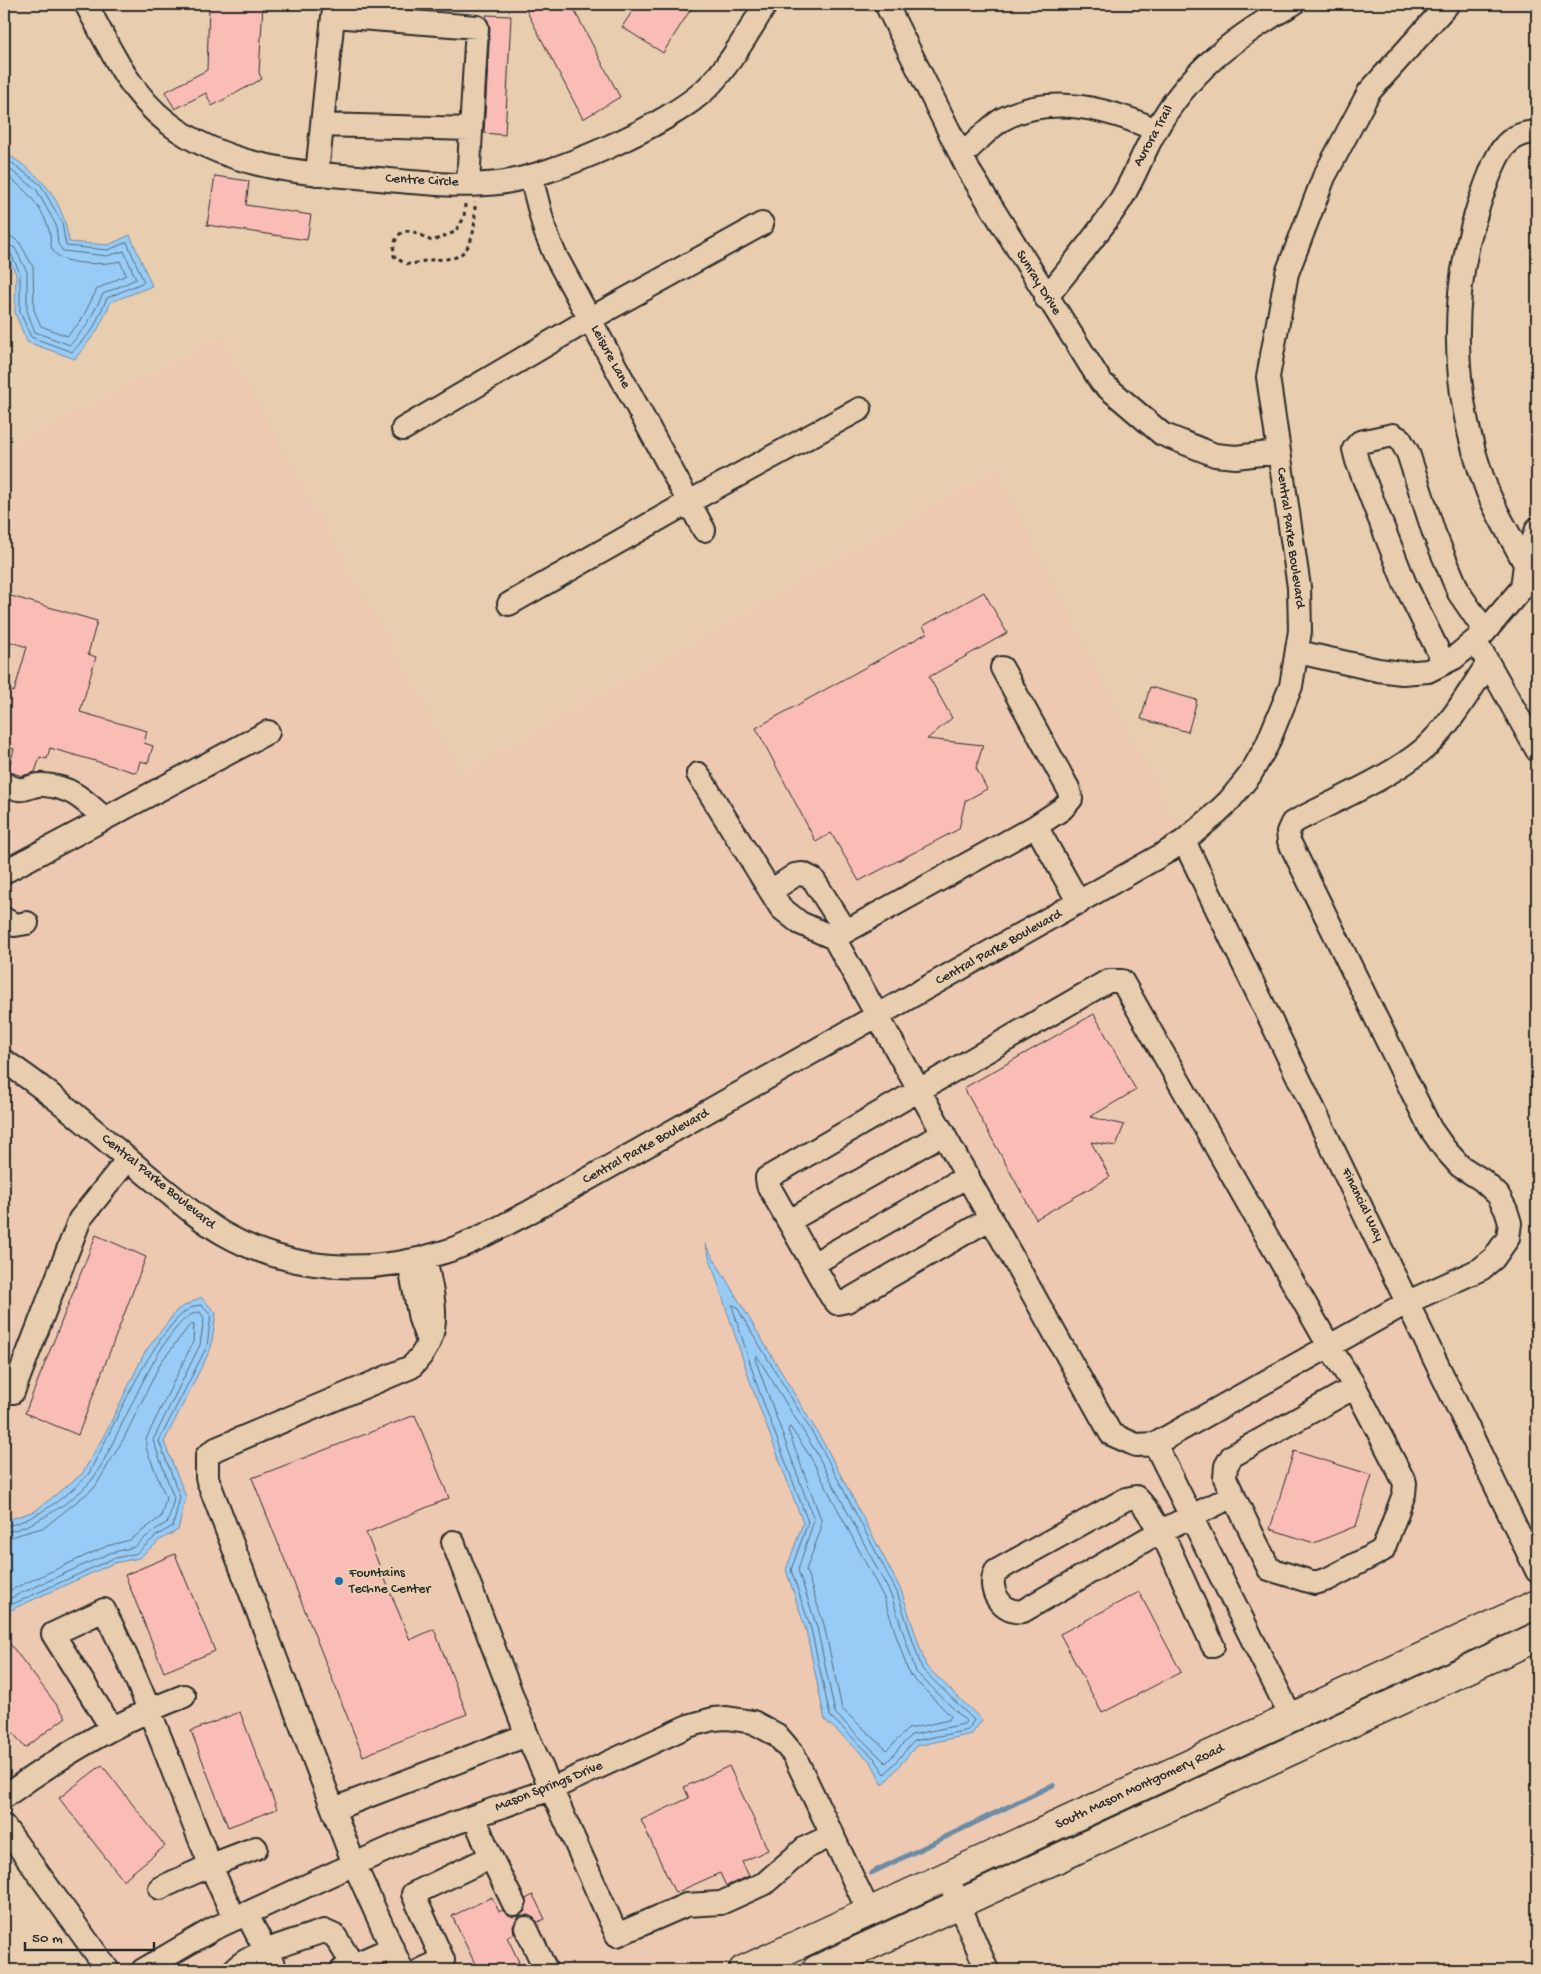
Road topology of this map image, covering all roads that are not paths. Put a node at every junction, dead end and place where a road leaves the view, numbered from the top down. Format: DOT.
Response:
graph roads {
  1 [pos="86,4"];
  2 [pos="766,4"];
  3 [pos="886,4"];
  4 [pos="1293,4"];
  5 [pos="1448,4"];
  6 [pos="330,10"];
  7 [pos="322,125"];
  8 [pos="471,129"];
  9 [pos="1156,130"];
  10 [pos="1537,132"];
  11 [pos="962,155"];
  12 [pos="317,174"];
  13 [pos="531,177"];
  14 [pos="473,191"];
  15 [pos="762,224"];
  16 [pos="1046,298"];
  17 [pos="590,319"];
  18 [pos="860,409"];
  19 [pos="403,429"];
  20 [pos="1278,452"];
  21 [pos="688,502"];
  22 [pos="1537,529"];
  23 [pos="704,530"];
  24 [pos="1525,564"];
  25 [pos="1529,589"];
  26 [pos="509,604"];
  27 [pos="1481,636"];
  28 [pos="1298,652"];
  29 [pos="1444,663"];
  30 [pos="1488,663"];
  31 [pos="1002,668"];
  32 [pos="268,732"];
  33 [pos="1537,750"];
  34 [pos="698,774"];
  35 [pos="4,783"];
  36 [pos="104,818"];
  37 [pos="1036,826"];
  38 [pos="1184,841"];
  39 [pos="4,872"];
  40 [pos="771,891"];
  41 [pos="1079,903"];
  42 [pos="4,919"];
  43 [pos="27,923"];
  44 [pos="840,934"];
  45 [pos="879,1016"];
  46 [pos="4,1061"];
  47 [pos="920,1090"];
  48 [pos="944,1133"];
  49 [pos="128,1159"];
  50 [pos="968,1176"];
  51 [pos="991,1218"];
  52 [pos="789,1221"];
  53 [pos="417,1260"];
  54 [pos="813,1264"];
  55 [pos="1408,1302"];
  56 [pos="1329,1346"];
  57 [pos="1356,1387"];
  58 [pos="4,1390"];
  59 [pos="1155,1444"];
  60 [pos="1233,1496"];
  61 [pos="1190,1516"];
  62 [pos="1159,1532"];
  63 [pos="454,1542"];
  64 [pos="1537,1571"];
  65 [pos="1537,1604"];
  66 [pos="1537,1637"];
  67 [pos="1213,1646"];
  68 [pos="184,1696"];
  69 [pos="149,1709"];
  70 [pos="1291,1717"];
  71 [pos="111,1727"];
  72 [pos="527,1735"];
  73 [pos="551,1789"];
  74 [pos="4,1797"];
  75 [pos="334,1809"];
  76 [pos="474,1817"];
  77 [pos="4,1826"];
  78 [pos="834,1835"];
  79 [pos="256,1848"];
  80 [pos="491,1857"];
  81 [pos="354,1864"];
  82 [pos="209,1866"];
  83 [pos="947,1876"];
  84 [pos="160,1888"];
  85 [pos="514,1904"];
  86 [pos="958,1905"];
  87 [pos="869,1912"];
  88 [pos="240,1916"];
  89 [pos="526,1928"];
  90 [pos="392,1948"];
  91 [pos="271,1961"];
  92 [pos="444,1965"];
  93 [pos="348,1968"];
  94 [pos="544,1969"];
  95 [pos="108,1970"];
  96 [pos="143,1970"];
  97 [pos="234,1970"];
  98 [pos="402,1970"];
  99 [pos="421,1970"];
  100 [pos="743,1970"];
  101 [pos="816,1970"];
  102 [pos="987,1970"];
  1 -- 12 [label="street, Centre Circle"];
  2 -- 13 [label="street, Centre Circle"];
  3 -- 11 [label="street, Sunray Drive"];
  4 -- 9 [label="street, Aurora Trail"];
  5 -- 20 [label="street, Central Parke Boulevard"];
  6 -- 7 [label="street"];
  6 -- 8 [label="street"];
  7 -- 8 [label="street"];
  7 -- 12 [label="street"];
  8 -- 14 [label="street"];
  9 -- 11 [label="street"];
  9 -- 16 [label="street, Aurora Trail"];
  10 -- 24 [label="street"];
  11 -- 16 [label="street, Sunray Drive"];
  12 -- 14 [label="street, Centre Circle"];
  13 -- 14 [label="street, Centre Circle"];
  13 -- 17 [label="street, Leisure Lane"];
  15 -- 17 [label="street"];
  16 -- 20 [label="street, Sunray Drive"];
  17 -- 19 [label="street"];
  17 -- 21 [label="street, Leisure Lane"];
  18 -- 21 [label="street"];
  20 -- 28 [label="street, Central Parke Boulevard"];
  21 -- 23 [label="street, Leisure Lane"];
  21 -- 26 [label="street"];
  22 -- 24 [label="street"];
  24 -- 25 [label="street"];
  25 -- 27 [label="street"];
  27 -- 29 [label="street"];
  27 -- 29 [label="street"];
  27 -- 30 [label="street"];
  28 -- 29 [label="street"];
  28 -- 38 [label="street, Central Parke Boulevard"];
  30 -- 33 [label="street"];
  30 -- 55 [label="street"];
  31 -- 37 [label="street"];
  32 -- 36 [label="street"];
  34 -- 40 [label="street"];
  35 -- 36 [label="street"];
  36 -- 39 [label="street"];
  37 -- 41 [label="street"];
  37 -- 44 [label="street"];
  38 -- 41 [label="street, Central Parke Boulevard"];
  38 -- 55 [label="street, Financial Way"];
  40 -- 44 [label="street"];
  40 -- 44 [label="street"];
  41 -- 45 [label="street, Central Parke Boulevard"];
  42 -- 43 [label="street"];
  44 -- 45 [label="street"];
  45 -- 47 [label="street"];
  45 -- 53 [label="street, Central Parke Boulevard"];
  46 -- 49 [label="street, Central Parke Boulevard"];
  47 -- 48 [label="street"];
  47 -- 52 [label="street"];
  47 -- 56 [label="street"];
  48 -- 50 [label="street"];
  48 -- 52 [label="street"];
  49 -- 53 [label="street, Central Parke Boulevard"];
  49 -- 58 [label="street"];
  50 -- 51 [label="street"];
  50 -- 54 [label="street"];
  51 -- 54 [label="street"];
  51 -- 59 [label="street"];
  52 -- 54 [label="street"];
  53 -- 75 [label="street"];
  55 -- 56 [label="street"];
  55 -- 64 [label="street, Financial Way"];
  56 -- 57 [label="street"];
  56 -- 59 [label="street"];
  57 -- 60 [label="street"];
  57 -- 60 [label="street"];
  59 -- 61 [label="street"];
  60 -- 61 [label="street"];
  61 -- 62 [label="street"];
  61 -- 70 [label="street"];
  62 -- 62 [label="street"];
  62 -- 67 [label="street"];
  63 -- 72 [label="street"];
  65 -- 70 [label="main road, South Mason Montgomery Road"];
  66 -- 86 [label="main road"];
  68 -- 69 [label="street"];
  69 -- 71 [label="street"];
  69 -- 71 [label="street"];
  69 -- 82 [label="street"];
  70 -- 83 [label="main road, South Mason Montgomery Road"];
  71 -- 74 [label="street"];
  72 -- 73 [label="street"];
  72 -- 75 [label="street"];
  73 -- 76 [label="street, Mason Springs Drive"];
  73 -- 78 [label="street, Mason Springs Drive"];
  73 -- 78 [label="street"];
  75 -- 81 [label="street"];
  76 -- 80 [label="street"];
  76 -- 81 [label="street, Mason Springs Drive"];
  77 -- 95 [label="street"];
  78 -- 87 [label="street, Mason Springs Drive"];
  79 -- 82 [label="street"];
  80 -- 85 [label="street"];
  80 -- 92 [label="street"];
  81 -- 88 [label="street, Mason Springs Drive"];
  81 -- 90 [label="street"];
  82 -- 84 [label="street"];
  82 -- 88 [label="street"];
  83 -- 86 [label="street"];
  83 -- 87 [label="main road, South Mason Montgomery Road"];
  86 -- 101 [label="main road"];
  86 -- 102 [label="street"];
  87 -- 100 [label="main road, South Mason Montgomery Road"];
  88 -- 91 [label="street"];
  88 -- 96 [label="street, Mason Springs Drive"];
  89 -- 94 [label="street"];
  90 -- 93 [label="street"];
  90 -- 98 [label="street"];
  91 -- 93 [label="street"];
  91 -- 97 [label="street"];
  92 -- 99 [label="street"];
}
